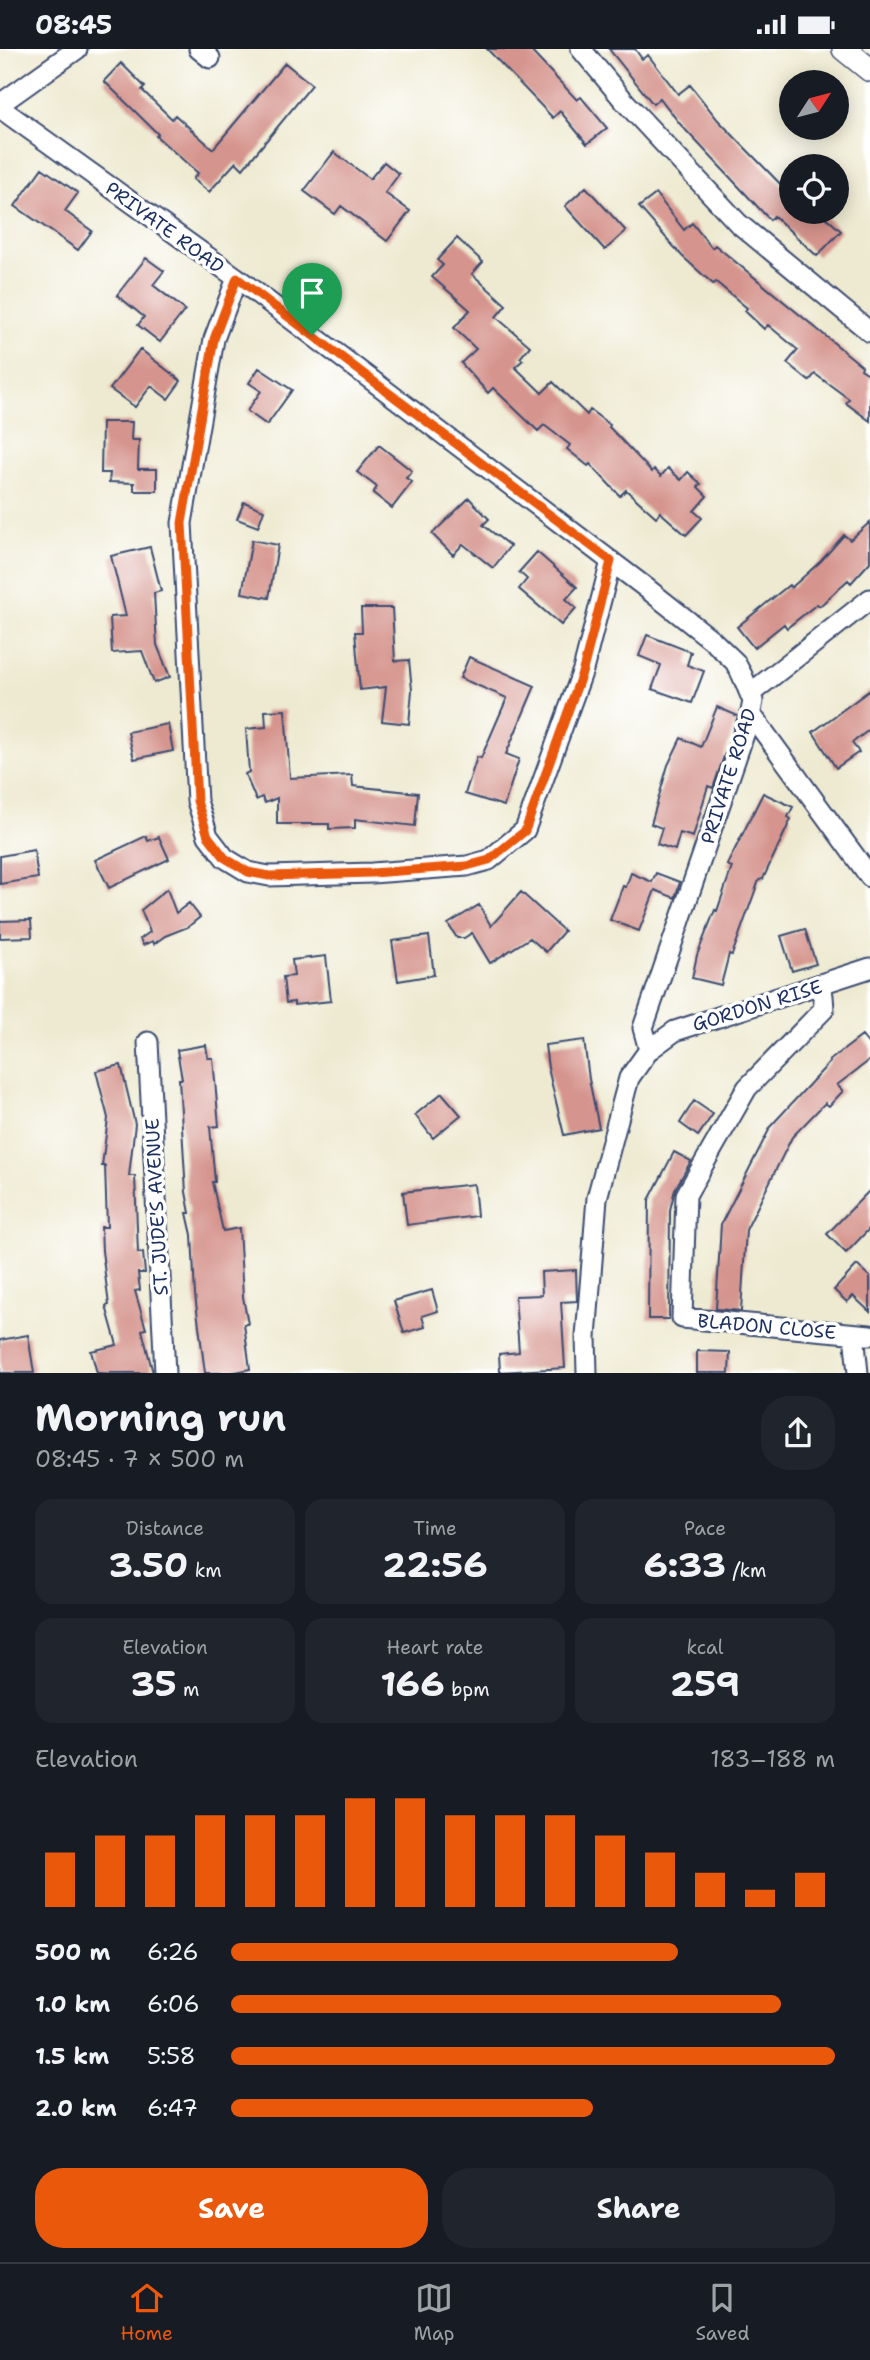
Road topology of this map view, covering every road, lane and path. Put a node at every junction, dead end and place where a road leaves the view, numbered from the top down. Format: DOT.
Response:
graph roads {
  1 [pos="77,49"];
  2 [pos="581,49"];
  3 [pos="844,49"];
  4 [pos="870,71"];
  5 [pos="0,106"];
  6 [pos="237,278"];
  7 [pos="870,332"];
  8 [pos="611,561"];
  9 [pos="870,599"];
  10 [pos="751,693"];
  11 [pos="750,717"];
  12 [pos="870,877"];
  13 [pos="870,968"];
  14 [pos="818,987"];
  15 [pos="148,1042"];
  16 [pos="649,1050"];
  17 [pos="862,1335"];
  18 [pos="165,1373"];
  19 [pos="587,1373"];
  20 [pos="858,1373"];
  1 -- 5 [label="street"];
  2 -- 7 [label="street"];
  3 -- 4 [label="street"];
  5 -- 6 [label="street, PRIVATE ROAD"];
  6 -- 8 [label="street, PRIVATE ROAD"];
  6 -- 8 [label="street"];
  8 -- 10 [label="street, PRIVATE ROAD"];
  9 -- 10 [label="street"];
  10 -- 11 [label="street, PRIVATE ROAD"];
  11 -- 12 [label="street"];
  11 -- 16 [label="street, PRIVATE ROAD"];
  13 -- 14 [label="street, GORDON RISE"];
  14 -- 16 [label="street, GORDON RISE"];
  14 -- 17 [label="street, BLADON CLOSE"];
  15 -- 18 [label="street, ST. JUDE'S AVENUE"];
  16 -- 19 [label="street"];
  17 -- 20 [label="street, BLADON CLOSE"];
}
